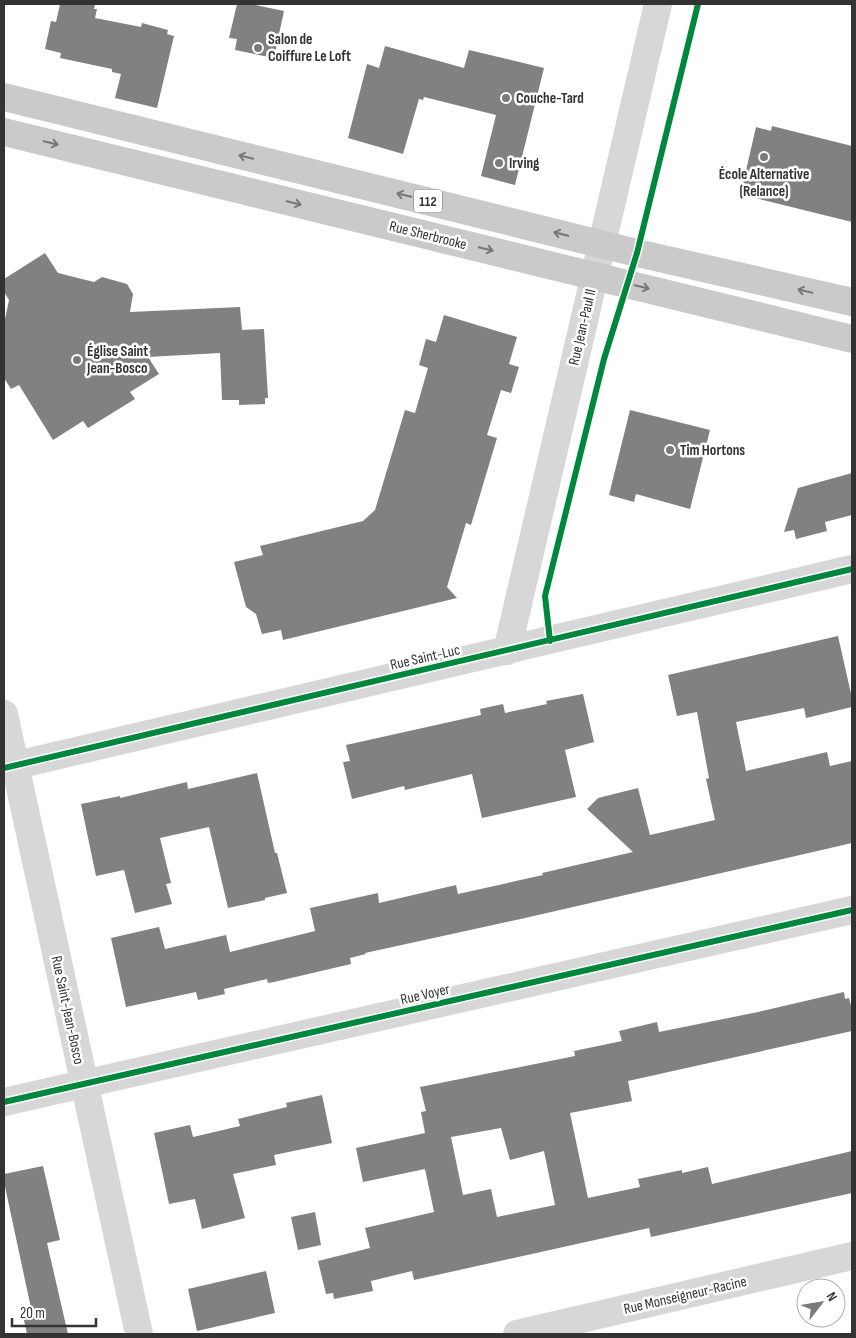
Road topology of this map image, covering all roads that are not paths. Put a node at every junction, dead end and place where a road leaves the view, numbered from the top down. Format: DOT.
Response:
graph roads {
  1 [pos="658,4"];
  2 [pos="4,97"];
  3 [pos="4,132"];
  4 [pos="602,244"];
  5 [pos="594,276"];
  6 [pos="852,302"];
  7 [pos="852,339"];
  8 [pos="852,569"];
  9 [pos="507,651"];
  10 [pos="4,714"];
  11 [pos="9,767"];
  12 [pos="852,910"];
  13 [pos="84,1084"];
  14 [pos="4,1102"];
  15 [pos="852,1256"];
  16 [pos="139,1334"];
  17 [pos="517,1334"];
  1 -- 4 [label="street, Rue Jean-Paul II"];
  4 -- 2 [label="main road, 112, one-way"];
  3 -- 5 [label="main road, Rue Sherbrooke / 112, one-way"];
  4 -- 5 [label="street, Rue Jean-Paul II"];
  6 -- 4 [label="main road, 112, one-way"];
  5 -- 7 [label="main road, Rue Sherbrooke / 112, one-way"];
  5 -- 9 [label="street, Rue Jean-Paul II"];
  8 -- 9 [label="street, Rue Saint-Luc"];
  9 -- 11 [label="street, Rue Saint-Luc"];
  10 -- 11 [label="street, Rue Saint-Jean-Bosco"];
  11 -- 13 [label="street, Rue Saint-Jean-Bosco"];
  12 -- 13 [label="street, Rue Voyer"];
  13 -- 14 [label="street, Rue Voyer"];
  13 -- 16 [label="street, Rue Saint-Jean-Bosco"];
  15 -- 17 [label="street, Rue Monseigneur-Racine"];
}
